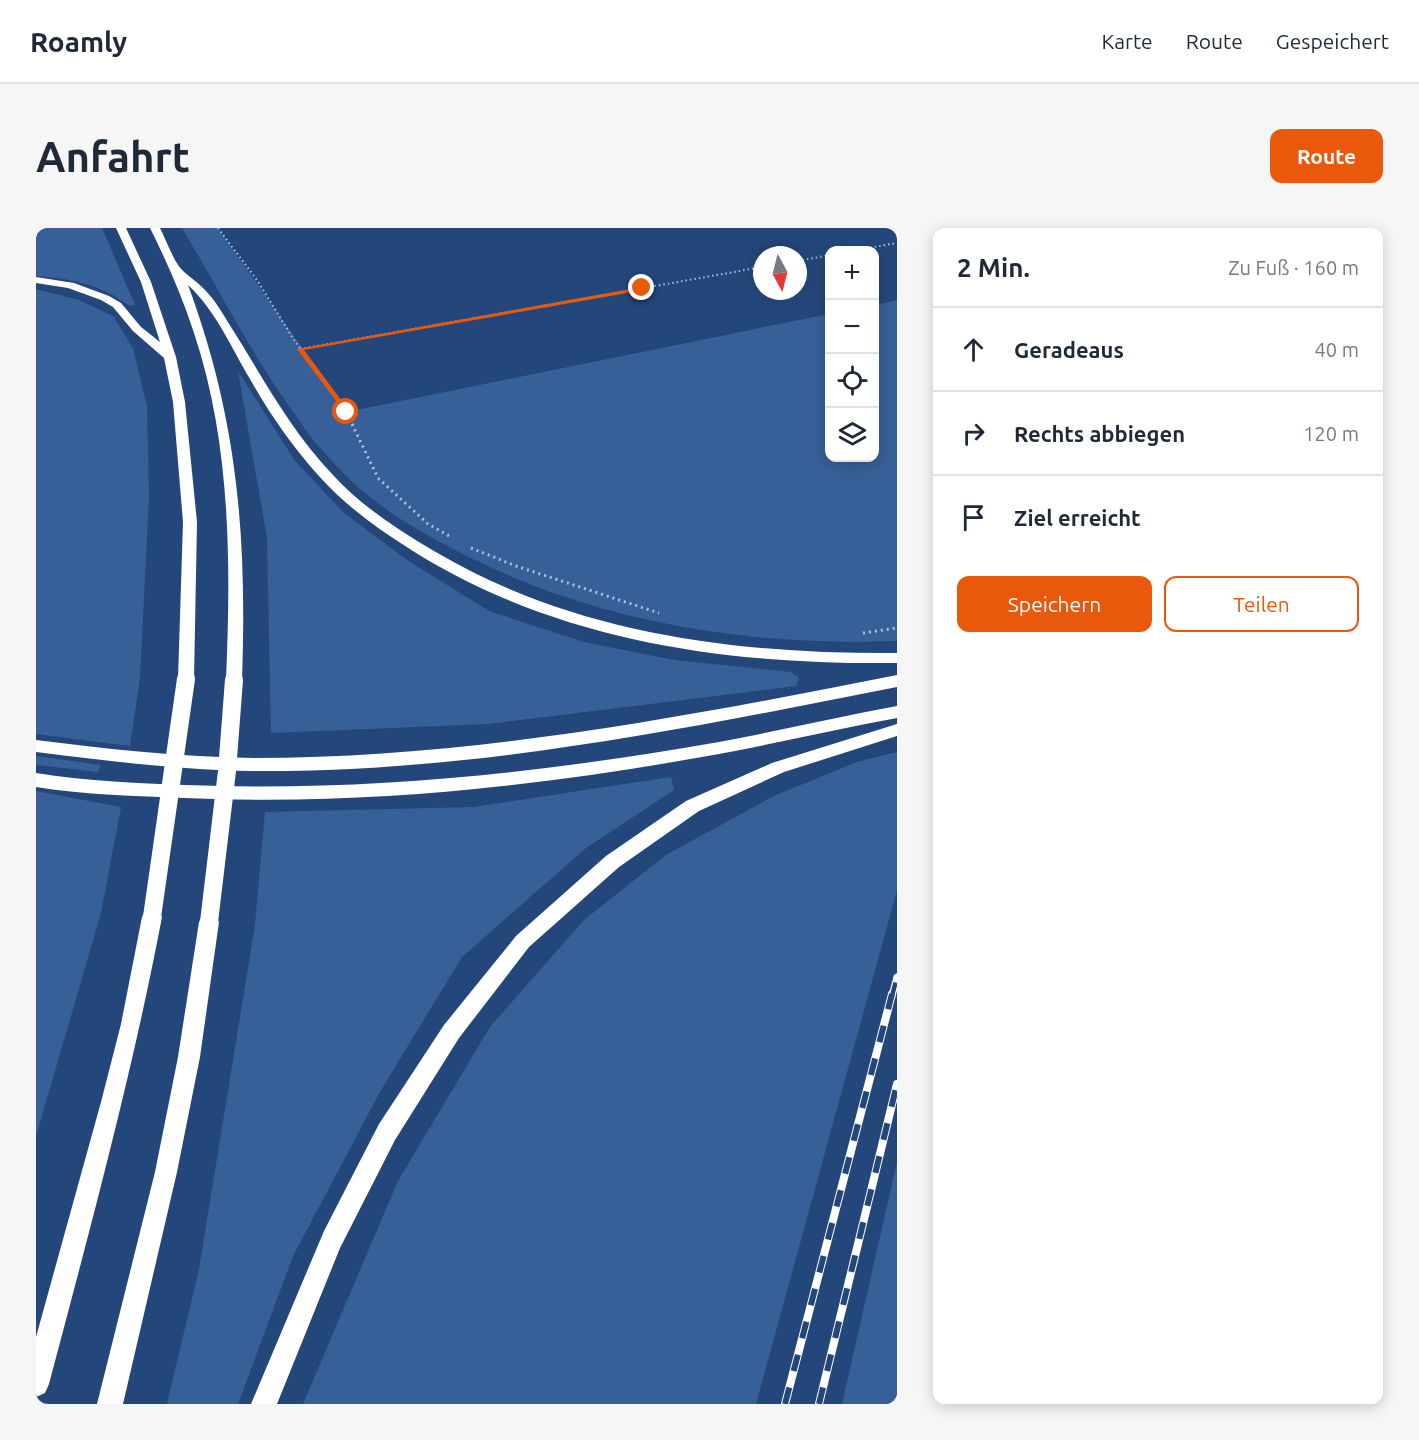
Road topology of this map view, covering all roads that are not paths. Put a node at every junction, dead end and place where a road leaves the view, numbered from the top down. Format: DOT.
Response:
graph roads {
  1 [pos="121,228"];
  2 [pos="155,228"];
  3 [pos="177,270"];
  4 [pos="36,280"];
  5 [pos="170,357"];
  6 [pos="897,658"];
  7 [pos="897,681"];
  8 [pos="897,712"];
  9 [pos="897,730"];
  10 [pos="36,746"];
  11 [pos="36,780"];
  12 [pos="36,1384"];
  13 [pos="110,1404"];
  14 [pos="264,1404"];
  1 -- 5 [label="highway"];
  2 -- 3 [label="highway"];
  3 -- 6 [label="highway"];
  3 -- 13 [label="highway, bridge"];
  4 -- 5 [label="highway"];
  5 -- 12 [label="highway, bridge"];
  7 -- 10 [label="highway"];
  8 -- 11 [label="highway"];
  9 -- 14 [label="highway"];
}
